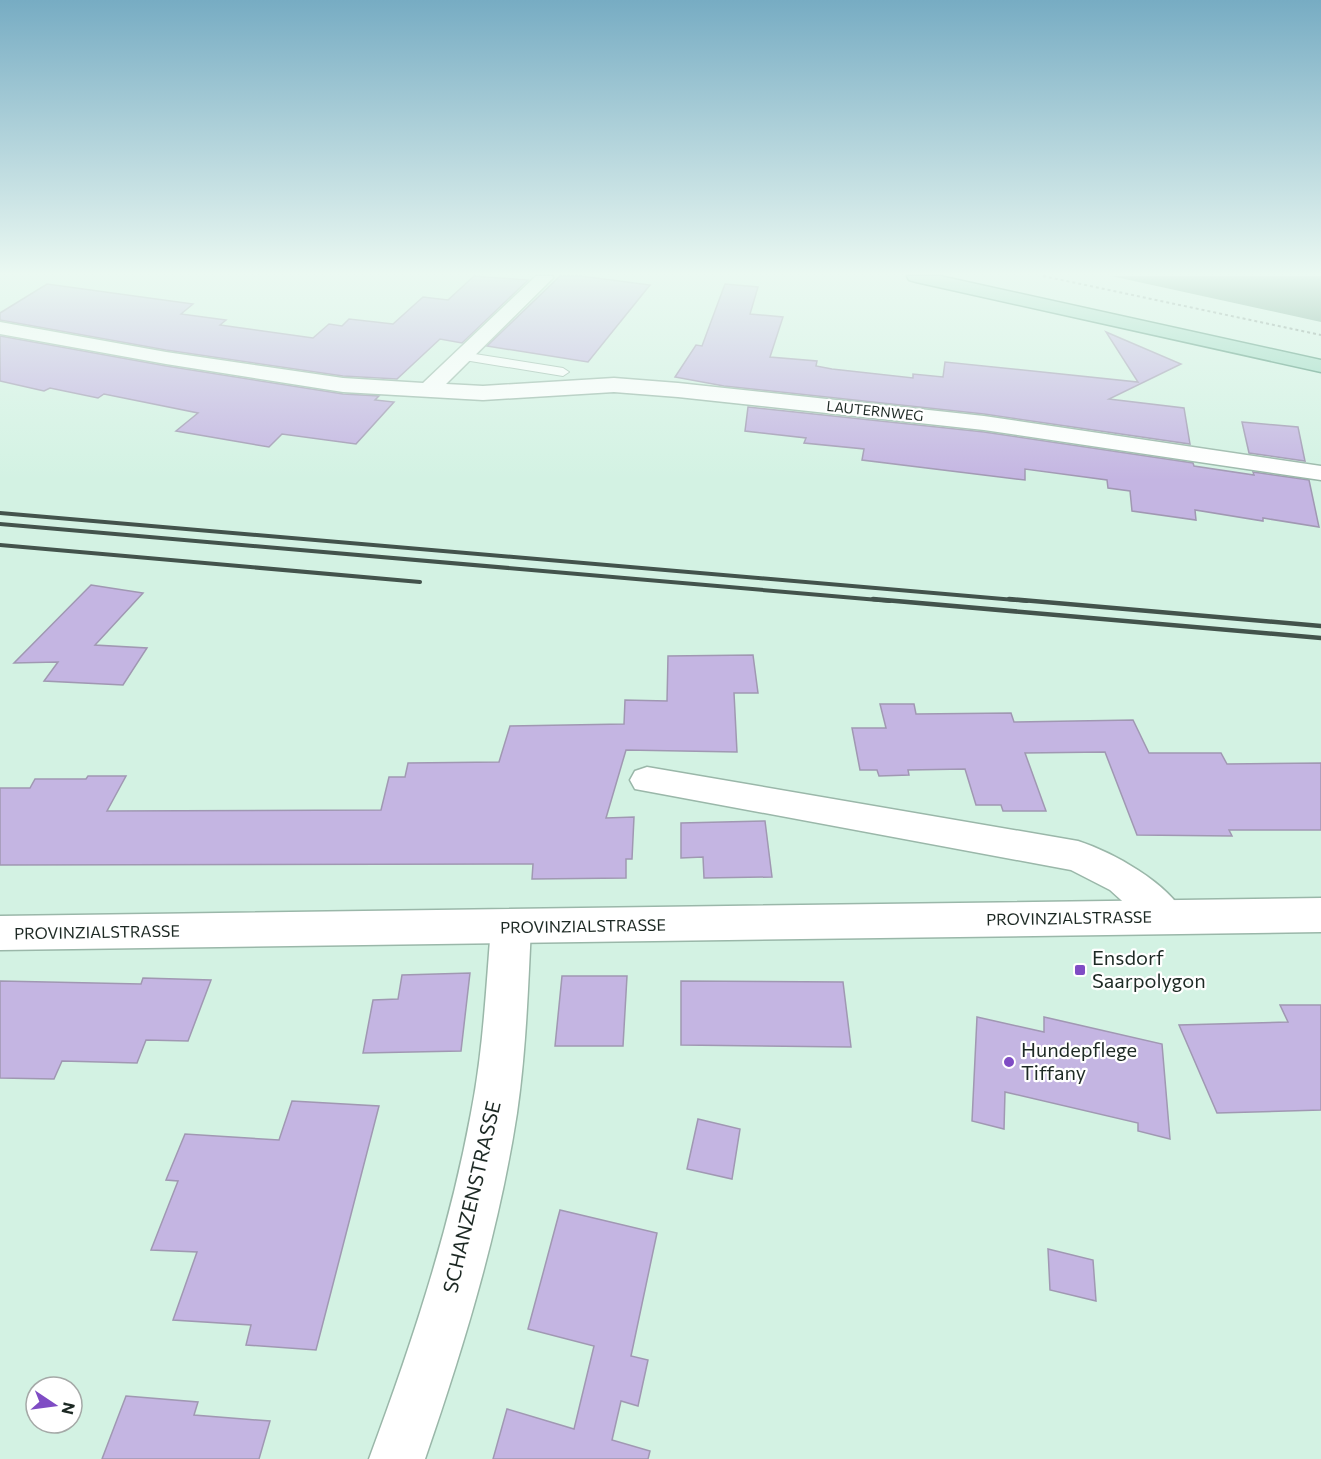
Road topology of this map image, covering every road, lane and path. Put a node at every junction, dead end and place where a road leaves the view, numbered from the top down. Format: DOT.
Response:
graph roads {
  1 [pos="92,344"];
  2 [pos="475,344"];
  3 [pos="1222,344"];
  4 [pos="462,356"];
  5 [pos="1321,366"];
  6 [pos="563,372"];
  7 [pos="427,391"];
  8 [pos="1321,473"];
  9 [pos="647,780"];
  10 [pos="1321,915"];
  11 [pos="1166,916"];
  12 [pos="511,927"];
  13 [pos="0,933"];
  14 [pos="397,1459"];
  1 -- 7 [label="street, LAUTERNWEG"];
  2 -- 4 [label="street"];
  3 -- 5 [label="main road"];
  4 -- 6 [label="lane"];
  4 -- 7 [label="street"];
  7 -- 8 [label="street, LAUTERNWEG"];
  9 -- 11 [label="street, PROVINZIALSTRASSE"];
  10 -- 11 [label="street, PROVINZIALSTRASSE"];
  11 -- 12 [label="street, PROVINZIALSTRASSE"];
  12 -- 13 [label="street, PROVINZIALSTRASSE"];
  12 -- 14 [label="street, SCHANZENSTRASSE"];
}
